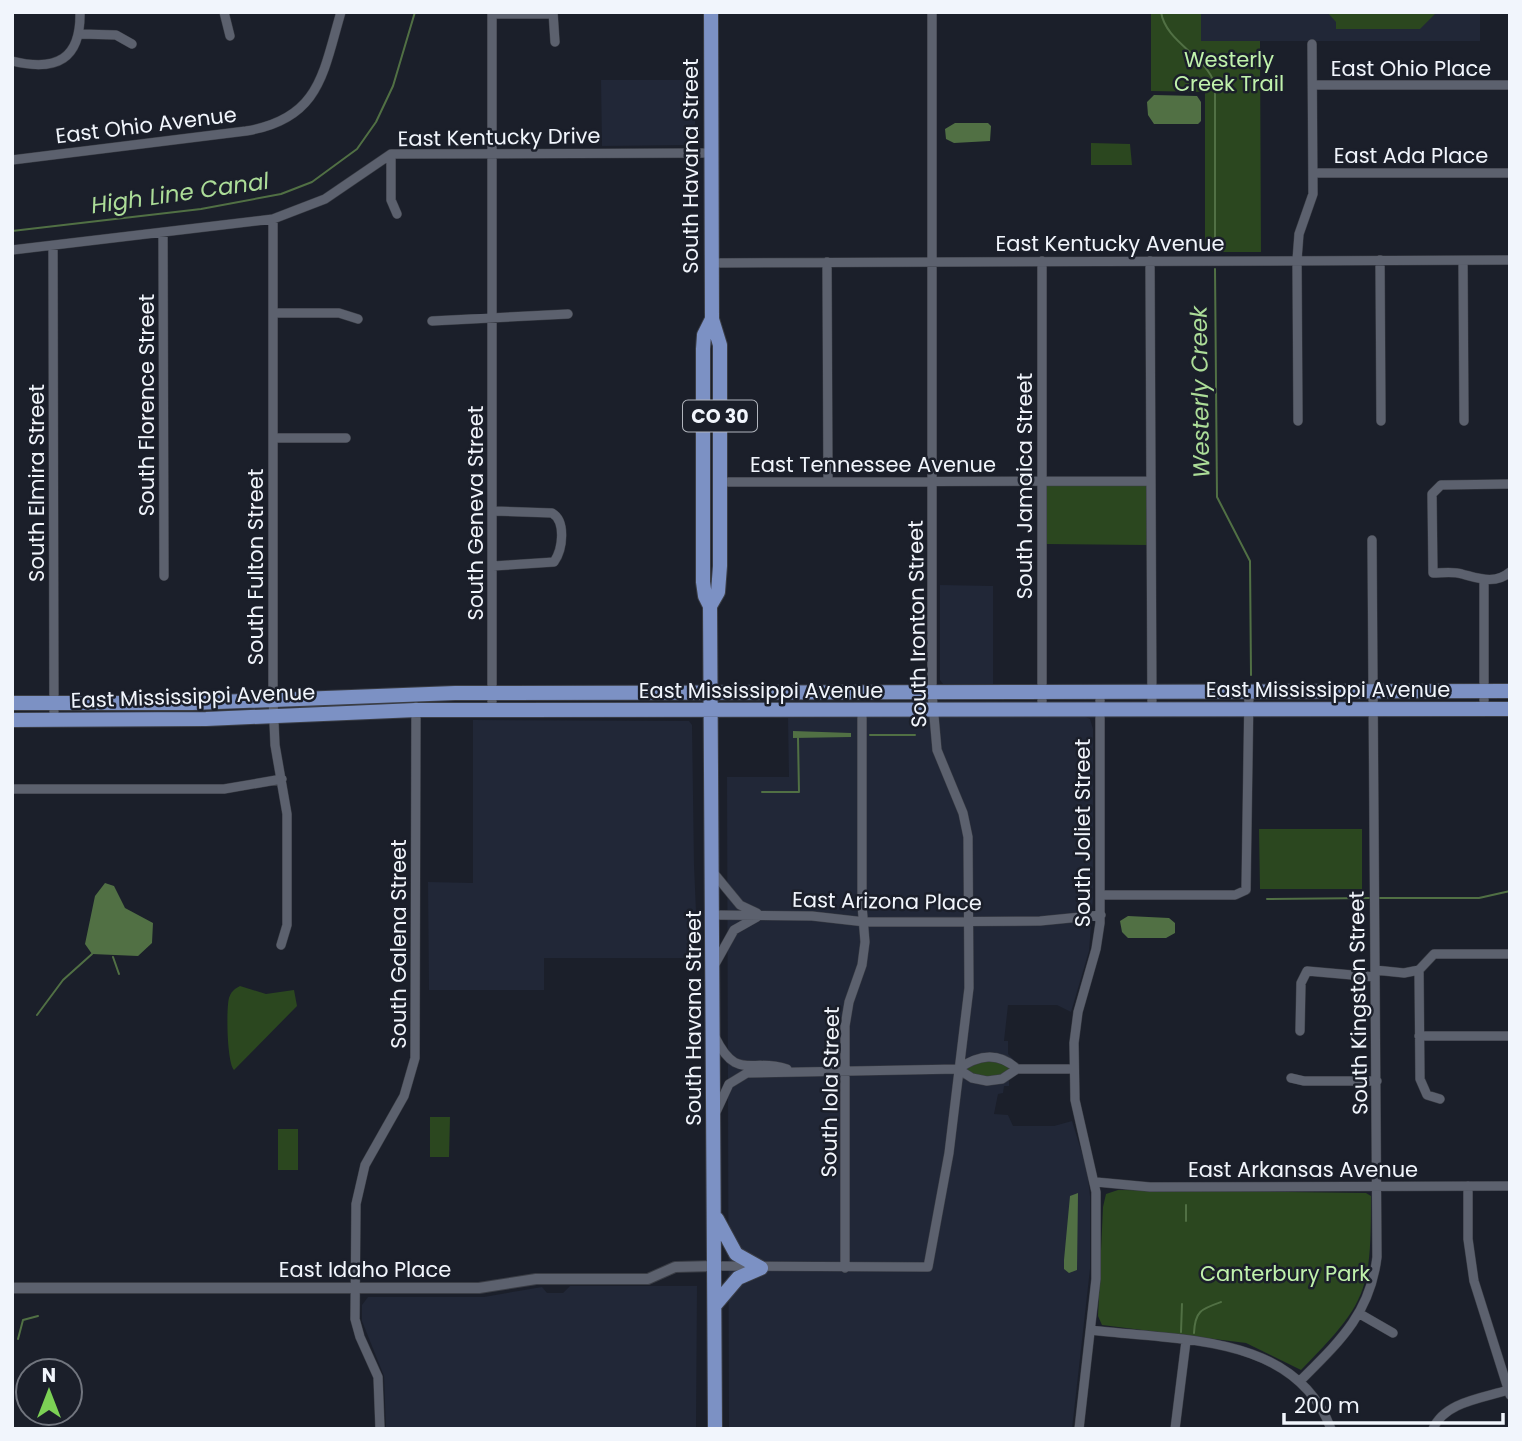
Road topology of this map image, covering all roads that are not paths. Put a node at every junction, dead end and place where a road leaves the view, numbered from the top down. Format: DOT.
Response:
graph roads {
  1 [pos="80,12"];
  2 [pos="224,12"];
  3 [pos="341,12"];
  4 [pos="711,12"];
  5 [pos="932,12"];
  6 [pos="492,13"];
  7 [pos="553,13"];
  8 [pos="80,34"];
  9 [pos="230,36"];
  10 [pos="555,42"];
  11 [pos="132,44"];
  12 [pos="1312,44"];
  13 [pos="12,61"];
  14 [pos="1312,85"];
  15 [pos="1510,85"];
  16 [pos="492,153"];
  17 [pos="711,153"];
  18 [pos="391,154"];
  19 [pos="12,160"];
  20 [pos="1313,173"];
  21 [pos="1510,173"];
  22 [pos="397,214"];
  23 [pos="273,219"];
  24 [pos="163,234"];
  25 [pos="53,246"];
  26 [pos="12,250"];
  27 [pos="1297,260"];
  28 [pos="1380,260"];
  29 [pos="1510,260"];
  30 [pos="1042,261"];
  31 [pos="1150,261"];
  32 [pos="1463,261"];
  33 [pos="827,262"];
  34 [pos="932,262"];
  35 [pos="711,263"];
  36 [pos="273,313"];
  37 [pos="568,314"];
  38 [pos="493,317"];
  39 [pos="358,319"];
  40 [pos="712,319"];
  41 [pos="432,321"];
  42 [pos="703,383"];
  43 [pos="720,401"];
  44 [pos="1298,421"];
  45 [pos="1381,421"];
  46 [pos="1464,421"];
  47 [pos="273,438"];
  48 [pos="346,438"];
  49 [pos="703,464"];
  50 [pos="828,481"];
  51 [pos="1042,481"];
  52 [pos="1152,481"];
  53 [pos="720,482"];
  54 [pos="932,482"];
  55 [pos="1510,484"];
  56 [pos="703,492"];
  57 [pos="493,511"];
  58 [pos="720,515"];
  59 [pos="1372,540"];
  60 [pos="493,566"];
  61 [pos="1510,572"];
  62 [pos="164,576"];
  63 [pos="1484,580"];
  64 [pos="710,607"];
  65 [pos="1372,691"];
  66 [pos="1484,691"];
  67 [pos="1510,691"];
  68 [pos="1041,692"];
  69 [pos="1100,692"];
  70 [pos="1152,692"];
  71 [pos="1249,692"];
  72 [pos="416,693"];
  73 [pos="492,693"];
  74 [pos="709,693"];
  75 [pos="932,693"];
  76 [pos="273,699"];
  77 [pos="12,703"];
  78 [pos="54,703"];
  79 [pos="1372,709"];
  80 [pos="1484,709"];
  81 [pos="1510,709"];
  82 [pos="416,710"];
  83 [pos="492,710"];
  84 [pos="709,710"];
  85 [pos="862,710"];
  86 [pos="1042,710"];
  87 [pos="1249,710"];
  88 [pos="934,711"];
  89 [pos="1100,711"];
  90 [pos="1152,711"];
  91 [pos="274,716"];
  92 [pos="12,720"];
  93 [pos="54,720"];
  94 [pos="282,779"];
  95 [pos="12,789"];
  96 [pos="712,870"];
  97 [pos="1101,895"];
  98 [pos="714,915"];
  99 [pos="765,915"];
  100 [pos="1101,915"];
  101 [pos="969,920"];
  102 [pos="864,922"];
  103 [pos="281,945"];
  104 [pos="1510,954"];
  105 [pos="715,964"];
  106 [pos="1419,970"];
  107 [pos="1378,972"];
  108 [pos="1300,1031"];
  109 [pos="1510,1036"];
  110 [pos="715,1037"];
  111 [pos="1419,1037"];
  112 [pos="845,1069"];
  113 [pos="958,1069"];
  114 [pos="1017,1069"];
  115 [pos="1074,1069"];
  116 [pos="789,1070"];
  117 [pos="1291,1078"];
  118 [pos="1377,1081"];
  119 [pos="1440,1099"];
  120 [pos="715,1115"];
  121 [pos="1096,1182"];
  122 [pos="1468,1186"];
  123 [pos="1510,1186"];
  124 [pos="1378,1187"];
  125 [pos="715,1214"];
  126 [pos="715,1266"];
  127 [pos="761,1268"];
  128 [pos="845,1268"];
  129 [pos="12,1288"];
  130 [pos="355,1289"];
  131 [pos="715,1305"];
  132 [pos="1360,1314"];
  133 [pos="1091,1330"];
  134 [pos="1393,1333"];
  135 [pos="1186,1341"];
  136 [pos="1300,1381"];
  137 [pos="1509,1392"];
  138 [pos="380,1429"];
  139 [pos="715,1429"];
  140 [pos="1079,1429"];
  141 [pos="1175,1429"];
  142 [pos="1331,1429"];
  143 [pos="1433,1429"];
  1 -- 8 [label="street"];
  2 -- 9 [label="street"];
  3 -- 19 [label="street, East Ohio Avenue"];
  4 -- 17 [label="main road, South Havana Street / CO 30"];
  5 -- 34 [label="street, South Ironton Street"];
  6 -- 7 [label="street"];
  6 -- 16 [label="street, South Geneva Street"];
  7 -- 10 [label="street"];
  8 -- 11 [label="street"];
  8 -- 13 [label="street"];
  12 -- 14 [label="street"];
  14 -- 15 [label="street, East Ohio Place"];
  14 -- 20 [label="street"];
  16 -- 17 [label="street, East Kentucky Drive"];
  16 -- 18 [label="street, East Kentucky Drive"];
  16 -- 38 [label="street, South Geneva Street"];
  17 -- 35 [label="main road, South Havana Street / CO 30"];
  18 -- 22 [label="street"];
  18 -- 23 [label="street, East Kentucky Drive"];
  20 -- 21 [label="street, East Ada Place"];
  20 -- 27 [label="street"];
  23 -- 24 [label="street, East Kentucky Drive"];
  23 -- 36 [label="street, South Fulton Street"];
  24 -- 25 [label="street, East Kentucky Drive"];
  24 -- 62 [label="street, South Florence Street"];
  25 -- 26 [label="street, East Kentucky Drive"];
  25 -- 78 [label="street, South Elmira Street"];
  27 -- 28 [label="street, East Kentucky Avenue"];
  27 -- 31 [label="street, East Kentucky Avenue"];
  27 -- 44 [label="street"];
  28 -- 32 [label="street, East Kentucky Avenue"];
  28 -- 45 [label="street"];
  29 -- 32 [label="street, East Kentucky Avenue"];
  30 -- 31 [label="street, East Kentucky Avenue"];
  30 -- 34 [label="street, East Kentucky Avenue"];
  30 -- 51 [label="street, South Jamaica Street"];
  31 -- 52 [label="street"];
  32 -- 46 [label="street"];
  33 -- 34 [label="street, East Kentucky Avenue"];
  33 -- 35 [label="street, East Kentucky Avenue"];
  33 -- 50 [label="street"];
  34 -- 54 [label="street, South Ironton Street"];
  35 -- 40 [label="main road, South Havana Street / CO 30"];
  36 -- 39 [label="street"];
  36 -- 47 [label="street, South Fulton Street"];
  37 -- 38 [label="street"];
  38 -- 41 [label="street"];
  38 -- 57 [label="street, South Geneva Street"];
  40 -- 42 [label="main road, South Havana Street / CO 30"];
  40 -- 43 [label="main road, South Havana Street / CO 30"];
  42 -- 43 [label="main road"];
  42 -- 49 [label="main road, South Havana Street / CO 30"];
  43 -- 53 [label="main road, South Havana Street / CO 30"];
  47 -- 48 [label="street"];
  47 -- 76 [label="street, South Fulton Street"];
  49 -- 53 [label="main road"];
  49 -- 56 [label="main road, South Havana Street / CO 30"];
  50 -- 53 [label="street, East Tennessee Avenue"];
  50 -- 54 [label="street, East Tennessee Avenue"];
  51 -- 52 [label="street, East Tennessee Avenue"];
  51 -- 54 [label="street, East Tennessee Avenue"];
  51 -- 68 [label="street, South Jamaica Street"];
  52 -- 70 [label="street"];
  53 -- 58 [label="main road, South Havana Street / CO 30"];
  54 -- 75 [label="street, South Ironton Street"];
  55 -- 63 [label="street"];
  56 -- 58 [label="main road"];
  56 -- 64 [label="main road, South Havana Street / CO 30"];
  57 -- 60 [label="street, South Geneva Street"];
  57 -- 60 [label="street"];
  58 -- 64 [label="main road, South Havana Street / CO 30"];
  59 -- 65 [label="street, South Kingston Street"];
  60 -- 73 [label="street, South Geneva Street"];
  61 -- 63 [label="street"];
  63 -- 66 [label="street"];
  64 -- 74 [label="main road, South Havana Street / CO 30"];
  65 -- 66 [label="main road, East Mississippi Avenue"];
  65 -- 71 [label="main road, East Mississippi Avenue"];
  65 -- 79 [label="street, South Kingston Street"];
  66 -- 67 [label="main road, East Mississippi Avenue"];
  66 -- 80 [label="street"];
  68 -- 69 [label="main road, East Mississippi Avenue"];
  68 -- 75 [label="main road, East Mississippi Avenue"];
  68 -- 86 [label="street, South Jamaica Street"];
  69 -- 70 [label="main road, East Mississippi Avenue"];
  69 -- 89 [label="street, South Joliet Street"];
  70 -- 71 [label="main road, East Mississippi Avenue"];
  70 -- 90 [label="street"];
  71 -- 87 [label="street"];
  72 -- 73 [label="main road, East Mississippi Avenue"];
  72 -- 76 [label="main road, East Mississippi Avenue"];
  72 -- 82 [label="street, South Galena Street"];
  73 -- 74 [label="main road, East Mississippi Avenue"];
  73 -- 83 [label="street, South Geneva Street"];
  74 -- 75 [label="main road, East Mississippi Avenue"];
  74 -- 84 [label="main road, South Havana Street / CO 30"];
  75 -- 88 [label="street, South Ironton Street"];
  76 -- 78 [label="main road, East Mississippi Avenue"];
  76 -- 91 [label="street, South Fulton Street"];
  77 -- 78 [label="main road, East Mississippi Avenue"];
  78 -- 93 [label="street, South Elmira Street"];
  79 -- 80 [label="main road, East Mississippi Avenue"];
  79 -- 87 [label="main road, East Mississippi Avenue"];
  79 -- 107 [label="street, South Kingston Street"];
  80 -- 81 [label="main road, East Mississippi Avenue"];
  82 -- 83 [label="main road, East Mississippi Avenue"];
  82 -- 91 [label="main road, East Mississippi Avenue"];
  82 -- 130 [label="street, South Galena Street"];
  83 -- 84 [label="main road, East Mississippi Avenue"];
  84 -- 85 [label="main road, East Mississippi Avenue"];
  84 -- 96 [label="main road, South Havana Street / CO 30"];
  85 -- 88 [label="main road, East Mississippi Avenue"];
  85 -- 102 [label="street, South Iola Street"];
  86 -- 88 [label="main road, East Mississippi Avenue"];
  86 -- 89 [label="main road, East Mississippi Avenue"];
  87 -- 90 [label="main road, East Mississippi Avenue"];
  87 -- 97 [label="street"];
  88 -- 101 [label="street, South Ironton Street"];
  89 -- 90 [label="main road, East Mississippi Avenue"];
  89 -- 97 [label="street, South Joliet Street"];
  91 -- 93 [label="main road, East Mississippi Avenue"];
  91 -- 94 [label="street, South Fulton Street"];
  92 -- 93 [label="main road, East Mississippi Avenue"];
  94 -- 95 [label="street"];
  94 -- 103 [label="street, South Fulton Street"];
  96 -- 98 [label="main road, South Havana Street / CO 30"];
  96 -- 99 [label="street"];
  97 -- 100 [label="street, South Joliet Street"];
  98 -- 99 [label="street, East Arizona Place"];
  98 -- 105 [label="main road, South Havana Street / CO 30"];
  99 -- 102 [label="street, East Arizona Place"];
  99 -- 105 [label="street"];
  100 -- 101 [label="street, East Arizona Place"];
  100 -- 115 [label="street, South Joliet Street"];
  101 -- 102 [label="street, East Arizona Place"];
  101 -- 113 [label="street, South Ironton Street"];
  102 -- 112 [label="street, South Iola Street"];
  104 -- 106 [label="street"];
  105 -- 110 [label="main road, South Havana Street / CO 30"];
  106 -- 107 [label="street"];
  106 -- 111 [label="street"];
  107 -- 108 [label="street"];
  107 -- 118 [label="street, South Kingston Street"];
  109 -- 111 [label="street"];
  110 -- 116 [label="street"];
  110 -- 120 [label="main road, South Havana Street / CO 30"];
  111 -- 119 [label="street"];
  112 -- 113 [label="street"];
  112 -- 116 [label="street"];
  112 -- 128 [label="street, South Iola Street"];
  113 -- 114 [label="street"];
  113 -- 114 [label="street"];
  113 -- 128 [label="street, South Ironton Street"];
  114 -- 115 [label="street"];
  115 -- 121 [label="street, South Joliet Street"];
  116 -- 120 [label="street"];
  117 -- 118 [label="street"];
  118 -- 124 [label="street, South Kingston Street"];
  120 -- 125 [label="main road, South Havana Street / CO 30"];
  121 -- 124 [label="street, East Arkansas Avenue"];
  121 -- 133 [label="street, South Joliet Street"];
  122 -- 123 [label="street, East Arkansas Avenue"];
  122 -- 124 [label="street, East Arkansas Avenue"];
  122 -- 137 [label="street"];
  124 -- 132 [label="street, South Kingston Street"];
  125 -- 126 [label="main road, South Havana Street / CO 30"];
  125 -- 127 [label="main road"];
  126 -- 127 [label="street"];
  126 -- 130 [label="street, East Idaho Place"];
  126 -- 131 [label="main road, South Havana Street / CO 30"];
  127 -- 128 [label="street"];
  127 -- 131 [label="main road"];
  129 -- 130 [label="street, East Idaho Place"];
  130 -- 138 [label="street, South Galena Street"];
  131 -- 139 [label="main road, South Havana Street / CO 30"];
  132 -- 134 [label="street"];
  132 -- 136 [label="street, South Kingston Street"];
  133 -- 135 [label="street"];
  133 -- 140 [label="street, South Joliet Street"];
  135 -- 136 [label="street"];
  135 -- 141 [label="street"];
  136 -- 142 [label="street"];
  137 -- 143 [label="street"];
}
